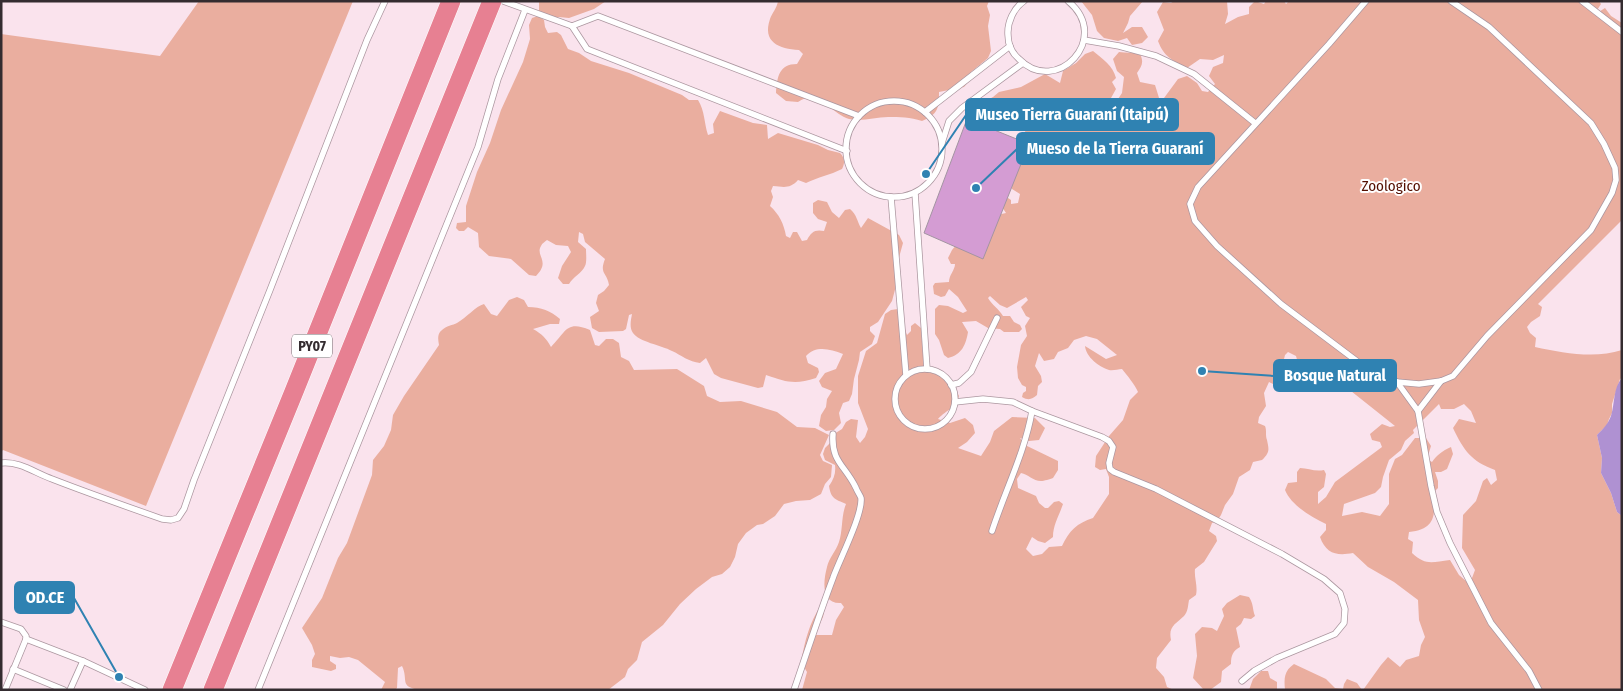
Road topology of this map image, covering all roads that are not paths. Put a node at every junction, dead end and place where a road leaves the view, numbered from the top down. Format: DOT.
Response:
graph roads {
  1 [pos="385,1"];
  2 [pos="451,1"];
  3 [pos="492,1"];
  4 [pos="503,1"];
  5 [pos="1016,1"];
  6 [pos="1024,1"];
  7 [pos="1068,1"];
  8 [pos="1366,1"];
  9 [pos="1451,1"];
  10 [pos="1582,1"];
  11 [pos="1016,9"];
  12 [pos="525,10"];
  13 [pos="572,26"];
  14 [pos="1622,32"];
  15 [pos="1084,40"];
  16 [pos="1010,46"];
  17 [pos="1023,63"];
  18 [pos="925,112"];
  19 [pos="859,116"];
  20 [pos="1255,124"];
  21 [pos="942,143"];
  22 [pos="847,151"];
  23 [pos="1619,166"];
  24 [pos="914,192"];
  25 [pos="891,197"];
  26 [pos="997,318"];
  27 [pos="928,369"];
  28 [pos="906,375"];
  29 [pos="1441,381"];
  30 [pos="1397,382"];
  31 [pos="951,385"];
  32 [pos="954,402"];
  33 [pos="1032,411"];
  34 [pos="1418,411"];
  35 [pos="833,434"];
  36 [pos="1,463"];
  37 [pos="992,531"];
  38 [pos="1,622"];
  39 [pos="26,639"];
  40 [pos="83,661"];
  41 [pos="14,669"];
  42 [pos="1242,681"];
  43 [pos="6,690"];
  44 [pos="64,690"];
  45 [pos="70,690"];
  46 [pos="145,690"];
  47 [pos="172,690"];
  48 [pos="214,690"];
  49 [pos="258,690"];
  50 [pos="794,690"];
  51 [pos="1539,690"];
  1 -- 36 [label="lane"];
  2 -- 47 [label="highway, PY07"];
  3 -- 48 [label="highway, PY07"];
  4 -- 12 [label="lane"];
  5 -- 11 [label="lane"];
  6 -- 11 [label="lane"];
  7 -- 15 [label="lane"];
  8 -- 20 [label="lane"];
  9 -- 23 [label="lane"];
  10 -- 14 [label="lane"];
  11 -- 16 [label="lane"];
  12 -- 13 [label="lane"];
  12 -- 49 [label="lane"];
  13 -- 19 [label="lane"];
  13 -- 22 [label="lane"];
  15 -- 17 [label="lane"];
  15 -- 20 [label="lane"];
  16 -- 17 [label="lane"];
  16 -- 18 [label="lane"];
  17 -- 21 [label="lane"];
  18 -- 19 [label="lane"];
  18 -- 21 [label="lane"];
  19 -- 22 [label="lane"];
  20 -- 30 [label="lane"];
  21 -- 24 [label="lane"];
  22 -- 25 [label="lane"];
  23 -- 29 [label="lane"];
  24 -- 25 [label="lane"];
  24 -- 27 [label="lane"];
  25 -- 28 [label="lane"];
  26 -- 31 [label="lane"];
  27 -- 28 [label="lane"];
  27 -- 31 [label="lane"];
  28 -- 32 [label="lane"];
  29 -- 30 [label="lane"];
  29 -- 34 [label="lane"];
  30 -- 34 [label="lane"];
  31 -- 32 [label="lane"];
  32 -- 33 [label="lane"];
  33 -- 37 [label="lane"];
  33 -- 42 [label="lane"];
  34 -- 51 [label="lane"];
  35 -- 50 [label="lane"];
  38 -- 39 [label="lane"];
  39 -- 40 [label="lane"];
  39 -- 41 [label="lane"];
  40 -- 45 [label="lane"];
  40 -- 46 [label="lane"];
  41 -- 43 [label="lane"];
  41 -- 44 [label="lane"];
}
